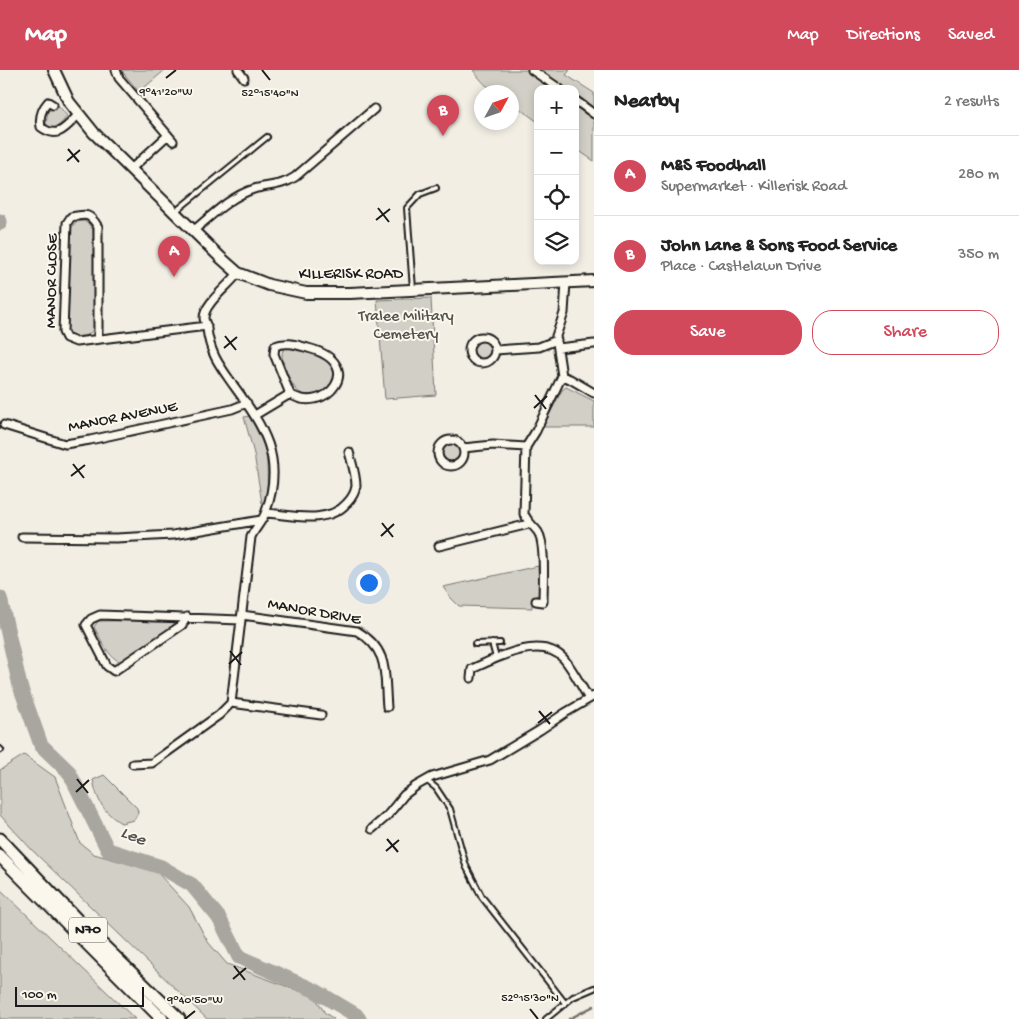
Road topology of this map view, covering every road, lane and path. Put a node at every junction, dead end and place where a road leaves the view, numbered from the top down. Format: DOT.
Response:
graph roads {
  1 [pos="54,70"];
  2 [pos="116,70"];
  3 [pos="238,70"];
  4 [pos="532,70"];
  5 [pos="244,78"];
  6 [pos="554,85"];
  7 [pos="579,103"];
  8 [pos="54,105"];
  9 [pos="374,109"];
  10 [pos="594,114"];
  11 [pos="78,115"];
  12 [pos="168,135"];
  13 [pos="267,136"];
  14 [pos="173,141"];
  15 [pos="131,169"];
  16 [pos="436,188"];
  17 [pos="174,212"];
  18 [pos="193,231"];
  19 [pos="238,273"];
  20 [pos="594,281"];
  21 [pos="566,282"];
  22 [pos="413,289"];
  23 [pos="207,326"];
  24 [pos="98,339"];
  25 [pos="557,344"];
  26 [pos="594,344"];
  27 [pos="496,350"];
  28 [pos="562,376"];
  29 [pos="594,393"];
  30 [pos="290,394"];
  31 [pos="247,403"];
  32 [pos="255,415"];
  33 [pos="4,425"];
  34 [pos="526,447"];
  35 [pos="463,448"];
  36 [pos="349,452"];
  37 [pos="264,517"];
  38 [pos="529,524"];
  39 [pos="22,537"];
  40 [pos="440,546"];
  41 [pos="536,601"];
  42 [pos="187,617"];
  43 [pos="241,617"];
  44 [pos="492,643"];
  45 [pos="500,643"];
  46 [pos="475,644"];
  47 [pos="496,658"];
  48 [pos="471,678"];
  49 [pos="591,698"];
  50 [pos="231,703"];
  51 [pos="387,707"];
  52 [pos="321,715"];
  53 [pos="133,764"];
  54 [pos="426,780"];
  55 [pos="372,829"];
  56 [pos="0,840"];
  57 [pos="0,856"];
  58 [pos="594,988"];
  59 [pos="566,1003"];
  60 [pos="162,1019"];
  61 [pos="179,1019"];
  62 [pos="546,1019"];
  1 -- 11 [label="main road, KILLERISK ROAD"];
  2 -- 12 [label="street"];
  3 -- 5 [label="street"];
  4 -- 6 [label="street"];
  7 -- 10 [label="street"];
  8 -- 11 [label="street"];
  9 -- 18 [label="street"];
  11 -- 15 [label="main road, KILLERISK ROAD"];
  12 -- 14 [label="street"];
  12 -- 15 [label="street"];
  13 -- 17 [label="lane"];
  15 -- 17 [label="main road, KILLERISK ROAD"];
  16 -- 22 [label="lane"];
  17 -- 18 [label="main road, KILLERISK ROAD"];
  18 -- 19 [label="main road, KILLERISK ROAD"];
  19 -- 22 [label="main road, KILLERISK ROAD"];
  19 -- 23 [label="street"];
  20 -- 21 [label="main road, KILLERISK ROAD"];
  21 -- 22 [label="main road, KILLERISK ROAD"];
  21 -- 25 [label="street"];
  23 -- 24 [label="street, MANOR CLOSE"];
  23 -- 31 [label="street"];
  24 -- 24 [label="street, MANOR CLOSE"];
  25 -- 26 [label="street"];
  25 -- 27 [label="street"];
  25 -- 28 [label="street"];
  28 -- 29 [label="street"];
  28 -- 34 [label="street"];
  30 -- 30 [label="street"];
  30 -- 32 [label="street"];
  31 -- 32 [label="street"];
  31 -- 33 [label="street, MANOR AVENUE"];
  32 -- 37 [label="street"];
  34 -- 35 [label="street"];
  34 -- 38 [label="street"];
  36 -- 37 [label="street"];
  37 -- 39 [label="street"];
  37 -- 43 [label="street"];
  38 -- 40 [label="street"];
  38 -- 41 [label="street"];
  42 -- 42 [label="street, MANOR DRIVE"];
  42 -- 43 [label="street, MANOR DRIVE"];
  43 -- 50 [label="street"];
  43 -- 51 [label="street, MANOR DRIVE"];
  44 -- 45 [label="lane"];
  44 -- 46 [label="lane"];
  44 -- 47 [label="lane"];
  47 -- 48 [label="street"];
  47 -- 49 [label="street"];
  49 -- 54 [label="street"];
  50 -- 52 [label="street"];
  50 -- 53 [label="street"];
  54 -- 55 [label="street"];
  54 -- 59 [label="lane"];
  56 -- 61 [label="main road, N70"];
  57 -- 60 [label="main road, N70"];
  58 -- 59 [label="lane"];
  59 -- 62 [label="lane"];
}
